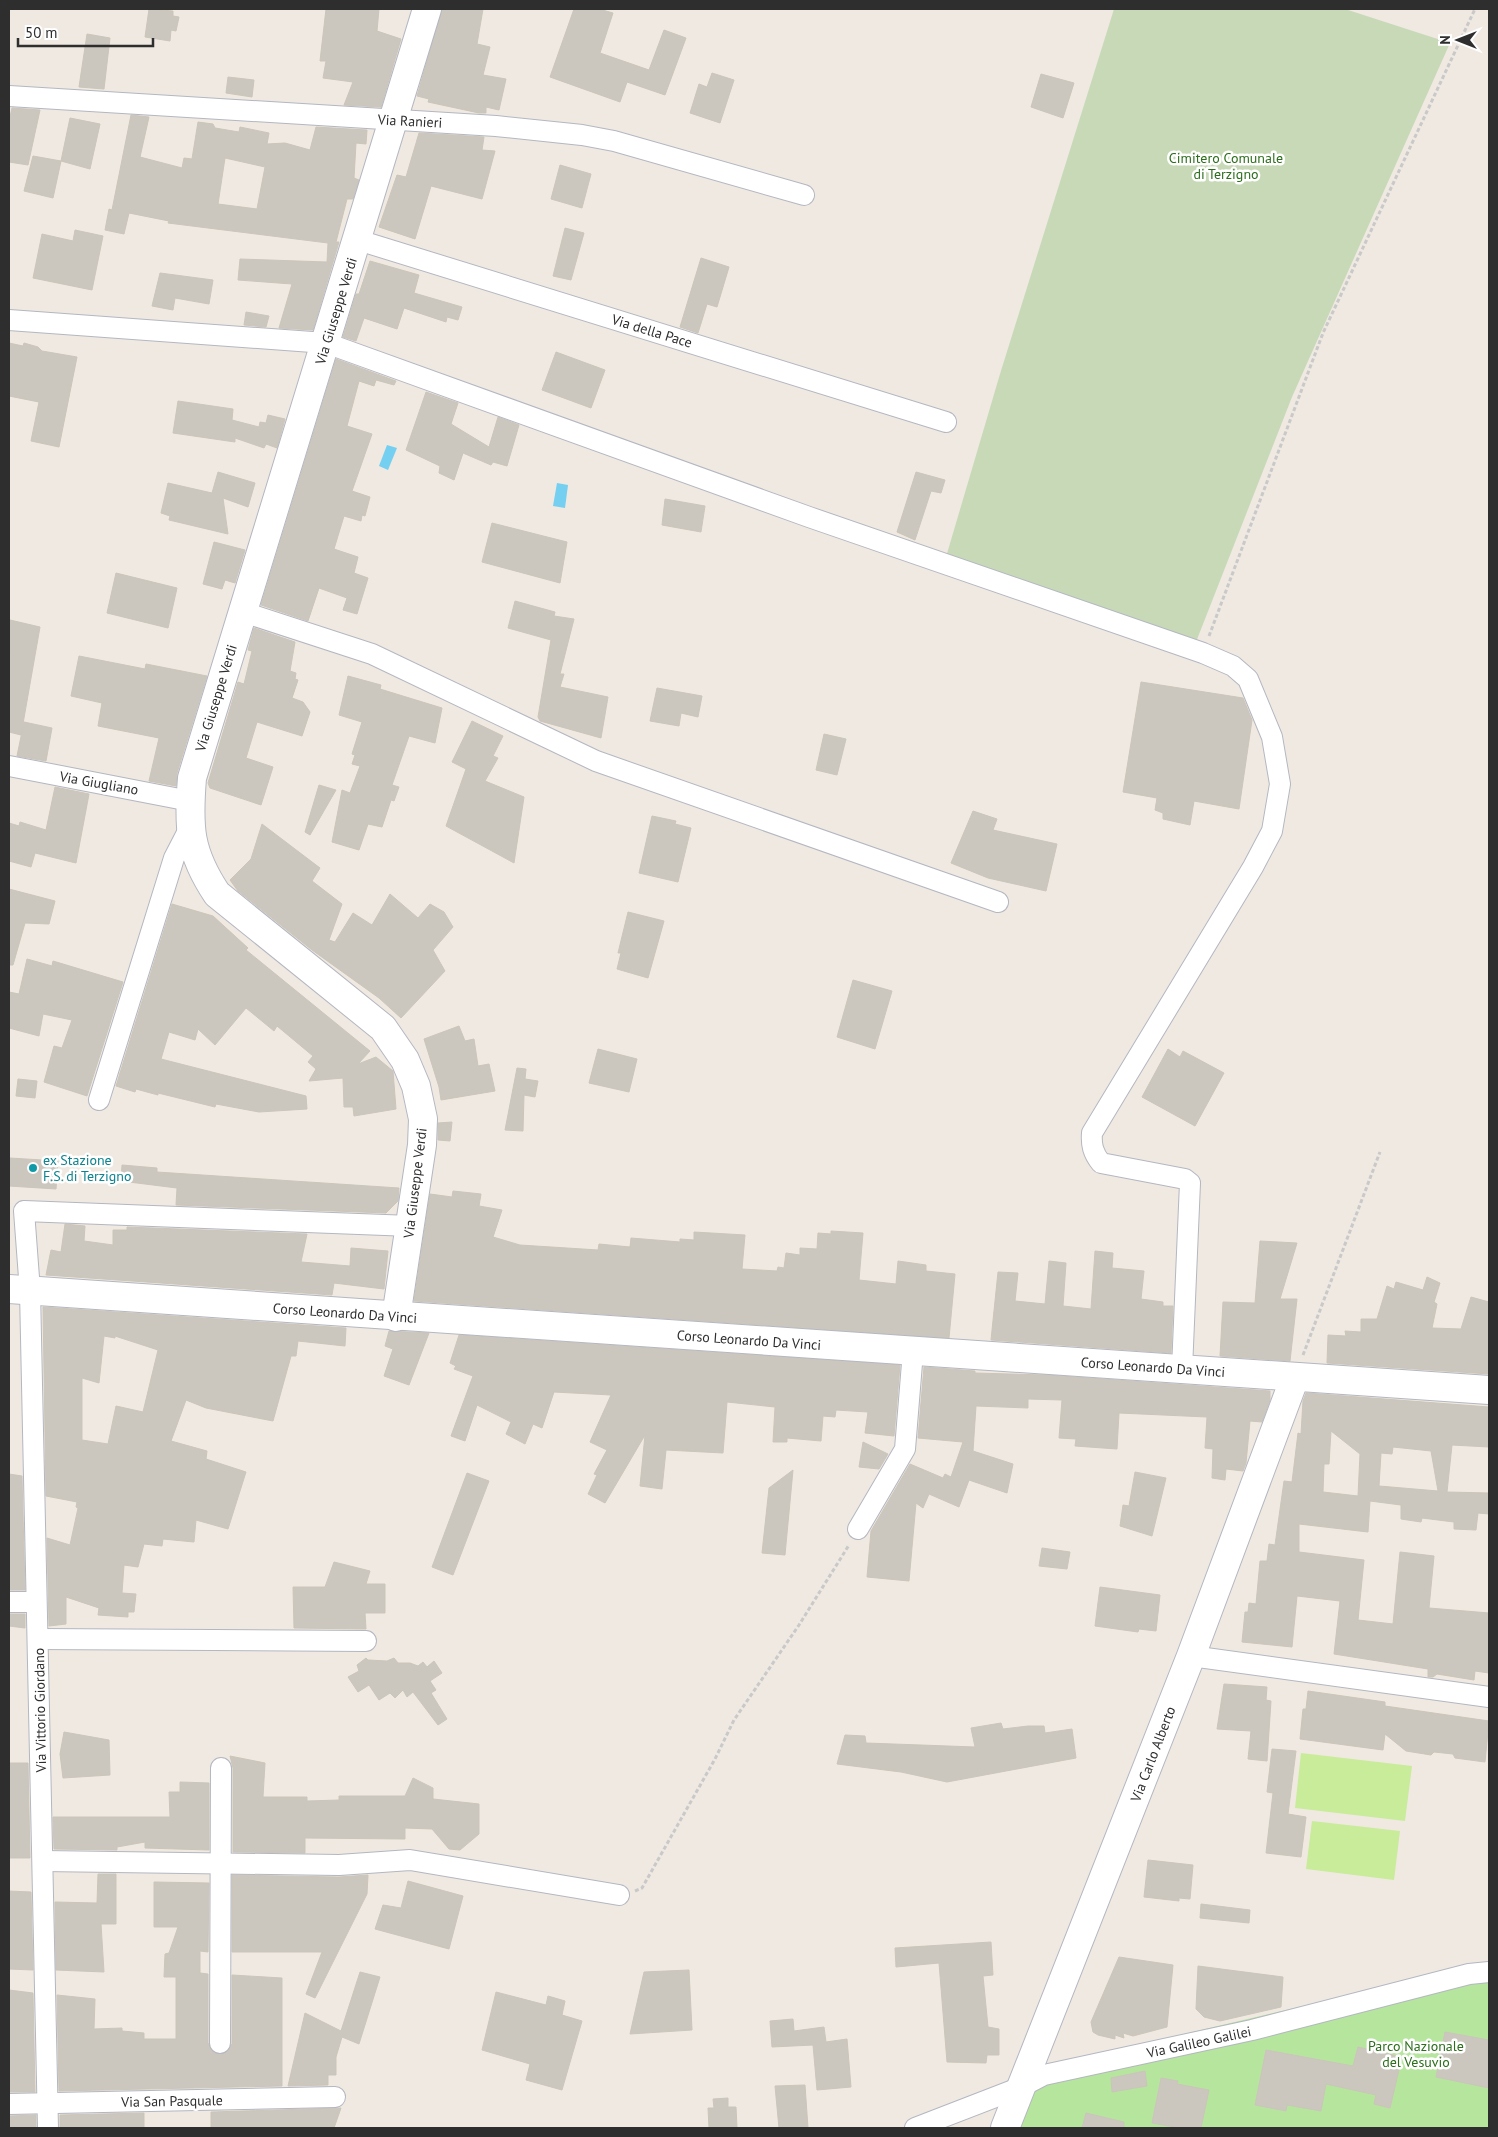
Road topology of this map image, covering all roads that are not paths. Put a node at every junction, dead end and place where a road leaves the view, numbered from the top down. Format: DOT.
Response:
graph roads {
  1 [pos="427,9"];
  2 [pos="9,96"];
  3 [pos="394,120"];
  4 [pos="804,195"];
  5 [pos="358,240"];
  6 [pos="9,320"];
  7 [pos="326,343"];
  8 [pos="946,422"];
  9 [pos="243,612"];
  10 [pos="9,766"];
  11 [pos="190,814"];
  12 [pos="998,902"];
  13 [pos="99,1100"];
  14 [pos="411,1226"];
  15 [pos="19,1290"];
  16 [pos="396,1317"];
  17 [pos="913,1351"];
  18 [pos="1182,1369"];
  19 [pos="1295,1377"];
  20 [pos="1489,1390"];
  21 [pos="858,1529"];
  22 [pos="9,1602"];
  23 [pos="36,1602"];
  24 [pos="38,1639"];
  25 [pos="366,1641"];
  26 [pos="1191,1656"];
  27 [pos="1489,1697"];
  28 [pos="221,1768"];
  29 [pos="43,1861"];
  30 [pos="221,1864"];
  31 [pos="620,1895"];
  32 [pos="1489,1972"];
  33 [pos="220,2043"];
  34 [pos="1021,2087"];
  35 [pos="335,2097"];
  36 [pos="9,2104"];
  37 [pos="48,2104"];
  38 [pos="48,2128"];
  39 [pos="915,2128"];
  40 [pos="1005,2128"];
  1 -- 3 [label="street, Via Giuseppe Verdi"];
  2 -- 3 [label="street, Via Ranieri"];
  3 -- 4 [label="street, Via Ranieri"];
  3 -- 5 [label="street, Via Giuseppe Verdi"];
  5 -- 7 [label="street, Via Giuseppe Verdi"];
  5 -- 8 [label="street, Via della Pace"];
  6 -- 7 [label="street"];
  7 -- 9 [label="street, Via Giuseppe Verdi"];
  7 -- 18 [label="street"];
  9 -- 11 [label="street, Via Giuseppe Verdi"];
  9 -- 12 [label="street"];
  10 -- 11 [label="street, Via Giugliano"];
  11 -- 13 [label="street"];
  11 -- 14 [label="street, Via Giuseppe Verdi"];
  14 -- 15 [label="street, Via Vittorio Giordano"];
  14 -- 16 [label="street, Via Giuseppe Verdi"];
  15 -- 16 [label="street, Corso Leonardo Da Vinci"];
  15 -- 23 [label="street, Via Vittorio Giordano"];
  16 -- 17 [label="street, Corso Leonardo Da Vinci"];
  17 -- 18 [label="street, Corso Leonardo Da Vinci"];
  17 -- 21 [label="street"];
  18 -- 19 [label="street, Corso Leonardo Da Vinci"];
  19 -- 20 [label="street, Corso Leonardo Da Vinci"];
  19 -- 26 [label="street, Via Carlo Alberto"];
  22 -- 23 [label="street"];
  23 -- 24 [label="street, Via Vittorio Giordano"];
  24 -- 25 [label="street"];
  24 -- 29 [label="street, Via Vittorio Giordano"];
  26 -- 27 [label="street"];
  26 -- 34 [label="street, Via Carlo Alberto"];
  28 -- 30 [label="street"];
  29 -- 30 [label="street"];
  29 -- 37 [label="street, Via Vittorio Giordano"];
  30 -- 31 [label="street"];
  30 -- 33 [label="street"];
  32 -- 34 [label="street, Via Galileo Galilei"];
  34 -- 39 [label="street, Via Galileo Galilei"];
  34 -- 40 [label="street, Via Carlo Alberto"];
  35 -- 37 [label="street, Via San Pasquale"];
  36 -- 37 [label="street, Via San Pasquale"];
  37 -- 38 [label="street, Via Vittorio Giordano"];
}
